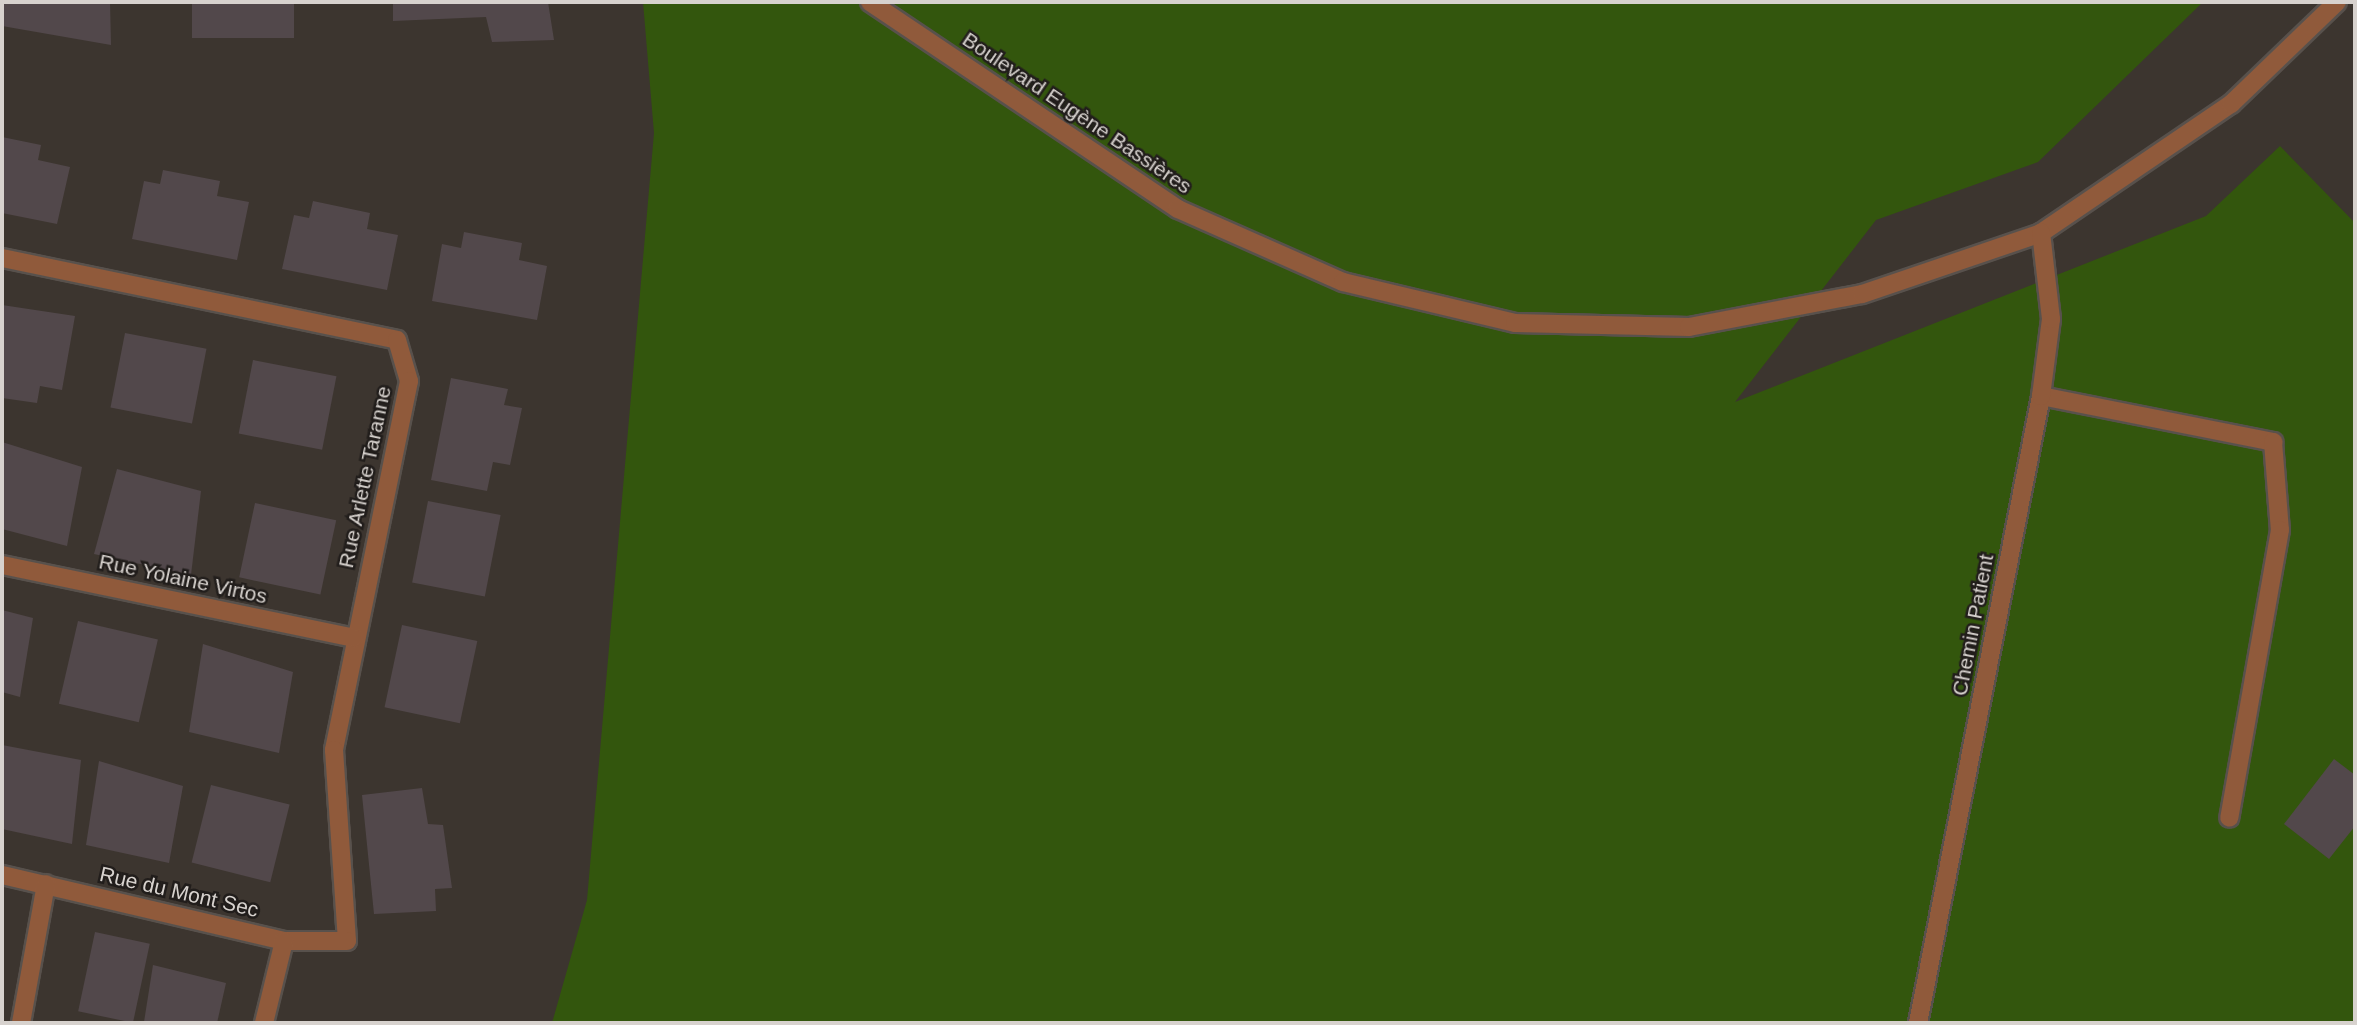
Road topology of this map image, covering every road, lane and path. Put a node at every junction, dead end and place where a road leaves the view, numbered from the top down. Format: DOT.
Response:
graph roads {
  1 [pos="870,2"];
  2 [pos="2337,2"];
  3 [pos="2041,233"];
  4 [pos="2,258"];
  5 [pos="2041,396"];
  6 [pos="2,565"];
  7 [pos="354,638"];
  8 [pos="2229,818"];
  9 [pos="2,875"];
  10 [pos="46,884"];
  11 [pos="284,941"];
  12 [pos="347,941"];
  13 [pos="21,1023"];
  14 [pos="264,1023"];
  15 [pos="1918,1023"];
  1 -- 3 [label="street, Boulevard Eugène Bassières"];
  2 -- 3 [label="street, Boulevard Eugène Bassières"];
  3 -- 5 [label="street, Chemin Patient"];
  4 -- 7 [label="street, Rue Arlette Taranne"];
  5 -- 8 [label="street"];
  5 -- 15 [label="street, Chemin Patient"];
  6 -- 7 [label="street, Rue Yolaine Virtos"];
  7 -- 12 [label="street, Rue Arlette Taranne"];
  9 -- 10 [label="street, Rue du Mont Sec"];
  10 -- 11 [label="street, Rue du Mont Sec"];
  10 -- 13 [label="street"];
  11 -- 12 [label="street, Rue du Mont Sec"];
  11 -- 14 [label="street"];
}
